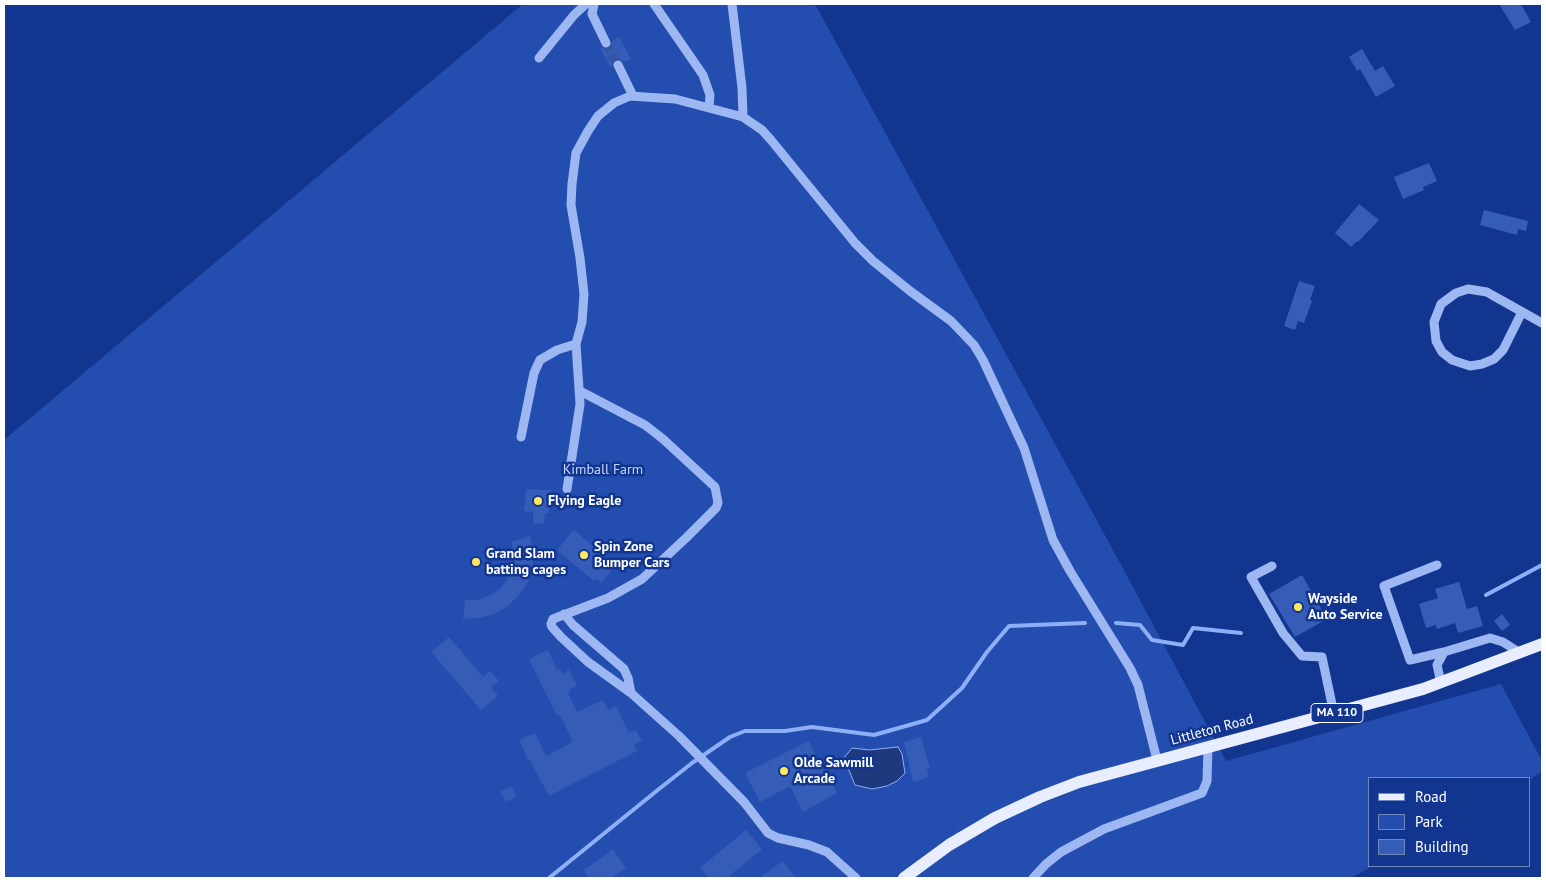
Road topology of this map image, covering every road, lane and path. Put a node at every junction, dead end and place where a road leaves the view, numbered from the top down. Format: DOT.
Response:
graph roads {
  1 [pos="586,4"];
  2 [pos="594,4"];
  3 [pos="654,4"];
  4 [pos="732,4"];
  5 [pos="606,43"];
  6 [pos="539,58"];
  7 [pos="618,66"];
  8 [pos="633,96"];
  9 [pos="709,108"];
  10 [pos="743,117"];
  11 [pos="1522,312"];
  12 [pos="1542,323"];
  13 [pos="576,344"];
  14 [pos="580,391"];
  15 [pos="520,437"];
  16 [pos="567,489"];
  17 [pos="1437,565"];
  18 [pos="1272,566"];
  19 [pos="564,614"];
  20 [pos="1542,644"];
  21 [pos="1444,652"];
  22 [pos="1520,653"];
  23 [pos="1441,683"];
  24 [pos="631,693"];
  25 [pos="1334,714"];
  26 [pos="1208,746"];
  27 [pos="1157,760"];
  28 [pos="853,878"];
  29 [pos="904,878"];
  30 [pos="1034,878"];
  1 -- 6 [label="street"];
  2 -- 5 [label="street"];
  3 -- 9 [label="street"];
  4 -- 10 [label="street"];
  7 -- 8 [label="street"];
  8 -- 9 [label="street"];
  8 -- 13 [label="street"];
  9 -- 10 [label="street"];
  10 -- 27 [label="street"];
  11 -- 11 [label="street"];
  11 -- 12 [label="street"];
  13 -- 14 [label="street"];
  13 -- 15 [label="street"];
  14 -- 16 [label="street"];
  14 -- 19 [label="street"];
  17 -- 21 [label="street"];
  18 -- 25 [label="street"];
  19 -- 24 [label="street"];
  19 -- 24 [label="street"];
  20 -- 22 [label="main road, Littleton Road / MA 110"];
  21 -- 22 [label="street"];
  21 -- 23 [label="street"];
  22 -- 23 [label="main road, Littleton Road / MA 110"];
  23 -- 25 [label="main road, Littleton Road / MA 110"];
  24 -- 28 [label="street"];
  25 -- 26 [label="main road, Littleton Road / MA 110"];
  26 -- 27 [label="main road, Littleton Road / MA 110"];
  26 -- 30 [label="street"];
  27 -- 29 [label="main road, Littleton Road / MA 110"];
}
